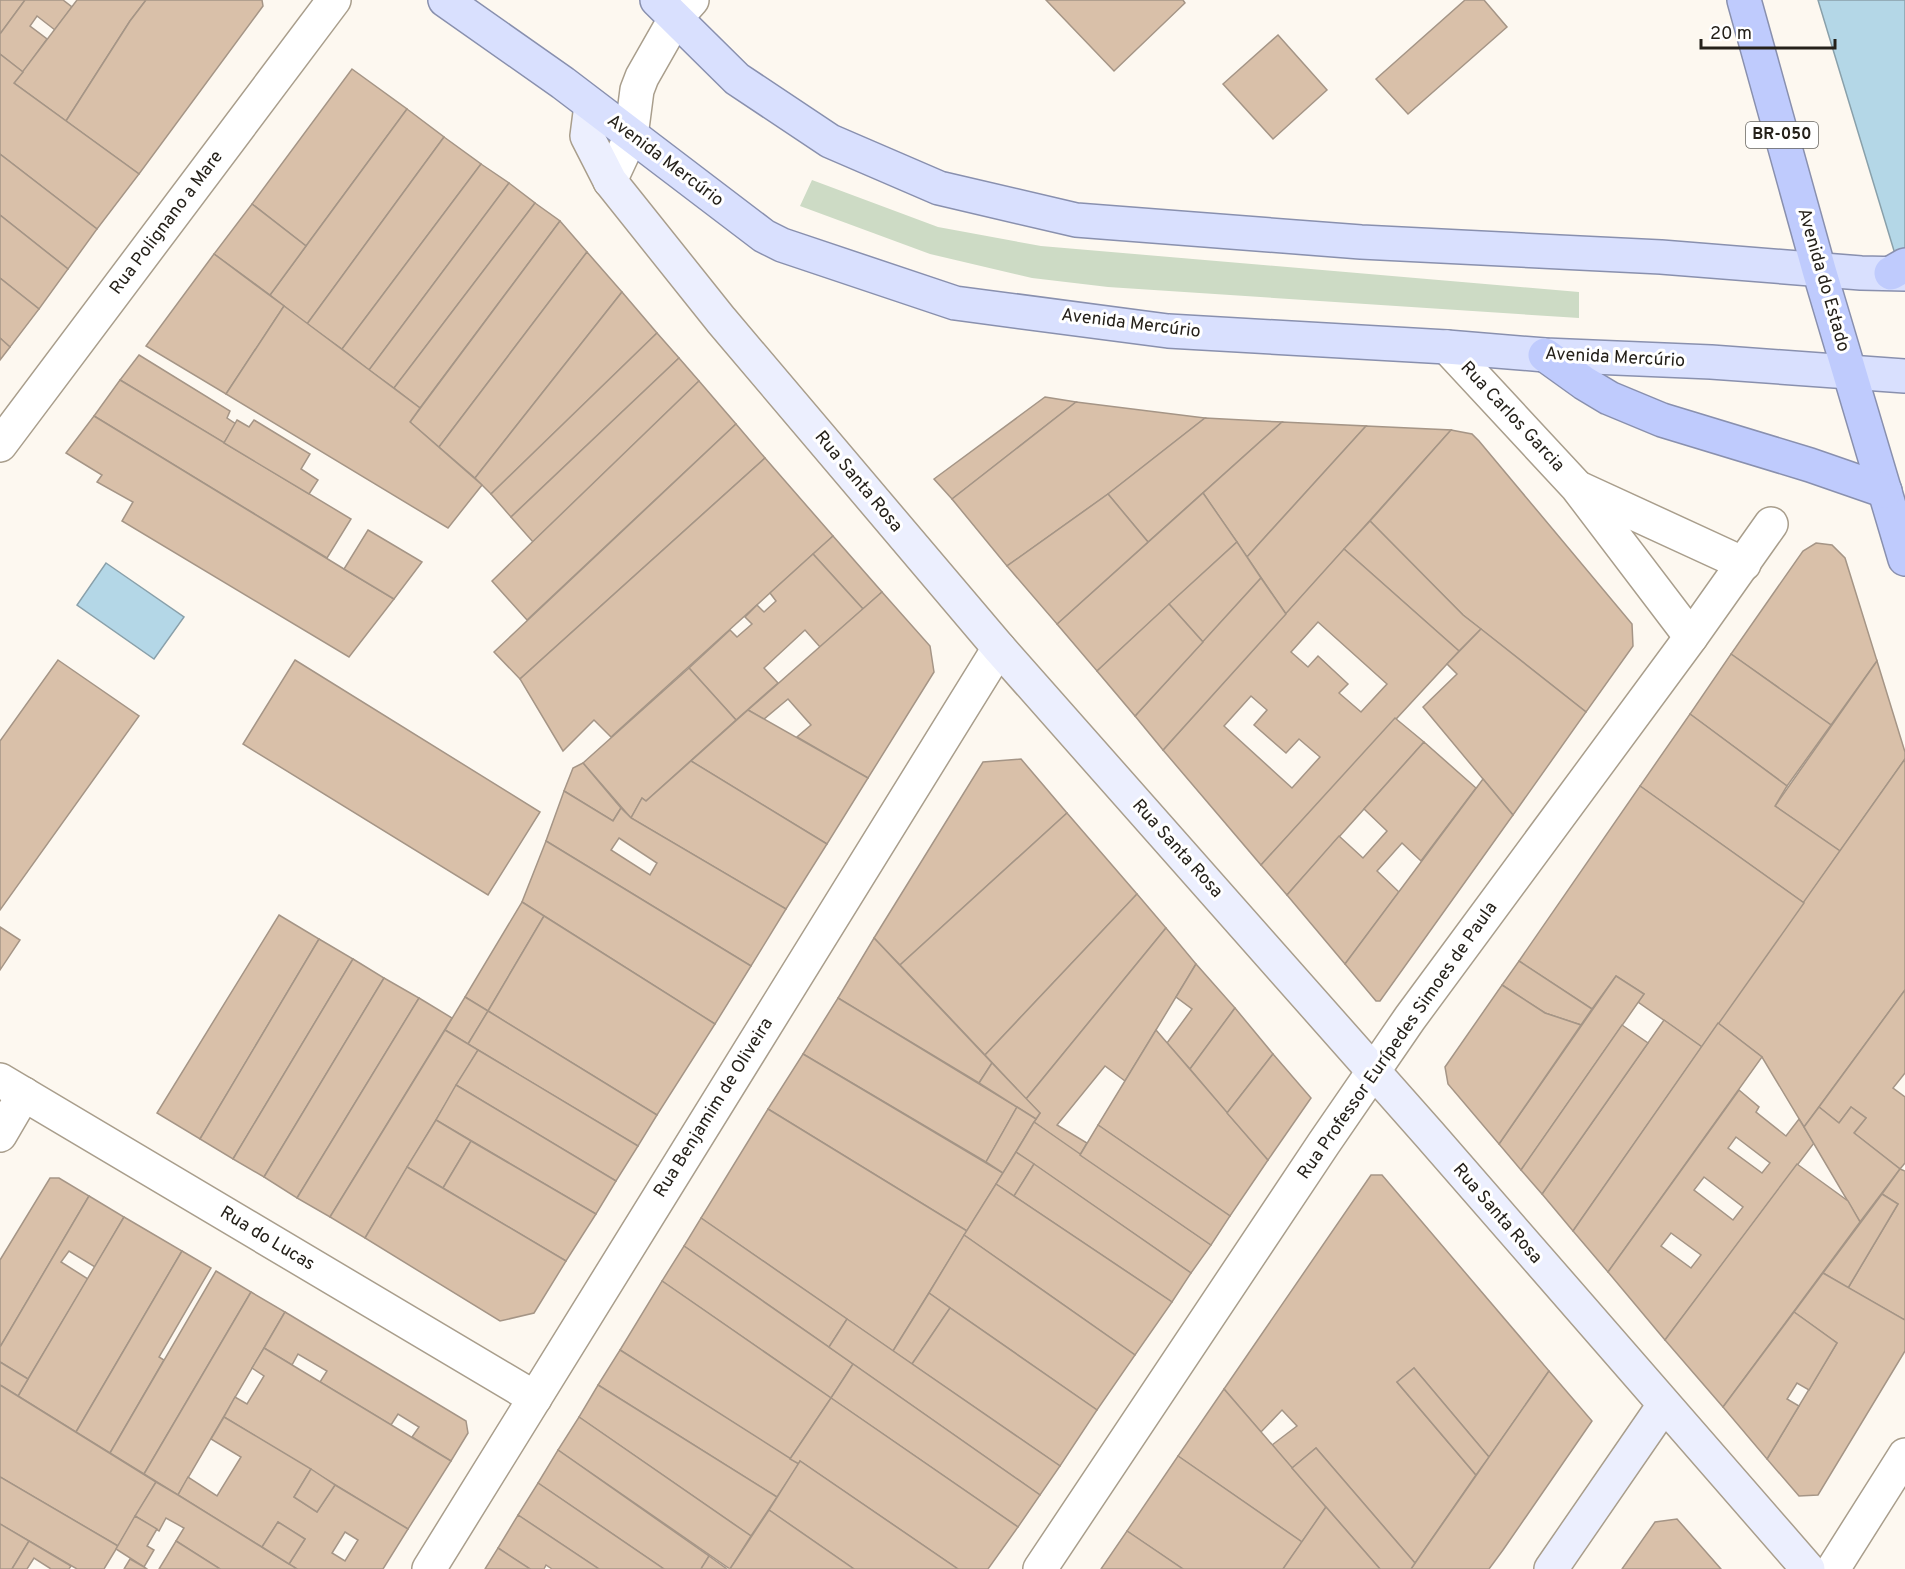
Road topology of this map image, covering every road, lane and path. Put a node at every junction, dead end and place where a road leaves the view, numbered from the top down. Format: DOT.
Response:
graph roads {
  1 [pos="334,0"];
  2 [pos="446,0"];
  3 [pos="1744,0"];
  4 [pos="674,6"];
  5 [pos="591,105"];
  6 [pos="631,136"];
  7 [pos="610,181"];
  8 [pos="1819,270"];
  9 [pos="1891,271"];
  10 [pos="1448,347"];
  11 [pos="1545,355"];
  12 [pos="1877,374"];
  13 [pos="0,445"];
  14 [pos="1577,487"];
  15 [pos="1885,491"];
  16 [pos="1771,524"];
  17 [pos="1905,559"];
  18 [pos="1744,564"];
  19 [pos="1691,637"];
  20 [pos="999,648"];
  21 [pos="1374,1072"];
  22 [pos="12,1087"];
  23 [pos="0,1135"];
  24 [pos="535,1398"];
  25 [pos="1664,1405"];
  26 [pos="1905,1455"];
  27 [pos="429,1569"];
  28 [pos="1040,1569"];
  29 [pos="1551,1569"];
  30 [pos="1808,1569"];
  31 [pos="1833,1569"];
  1 -- 13 [label="street, Rua Polignano a Mare"];
  2 -- 5 [label="main road, Avenida Mercúrio"];
  3 -- 8 [label="highway, Avenida do Estado / BR-050"];
  4 -- 6 [label="street"];
  4 -- 8 [label="main road"];
  5 -- 6 [label="main road, Avenida Mercúrio"];
  5 -- 7 [label="main road, Rua Santa Rosa"];
  6 -- 7 [label="street"];
  6 -- 10 [label="main road, Avenida Mercúrio"];
  7 -- 20 [label="main road, Rua Santa Rosa"];
  8 -- 9 [label="main road"];
  8 -- 12 [label="highway, Avenida do Estado / BR-050"];
  10 -- 11 [label="main road, Avenida Mercúrio"];
  10 -- 14 [label="street, Rua Carlos Garcia"];
  11 -- 12 [label="main road, Avenida Mercúrio"];
  11 -- 15 [label="highway"];
  12 -- 15 [label="highway, Avenida do Estado / BR-050"];
  14 -- 18 [label="street, Rua Carlos Garcia"];
  14 -- 19 [label="street, Rua Carlos Garcia"];
  15 -- 17 [label="highway, Avenida do Estado / BR-050"];
  16 -- 18 [label="street, Rua Professor Eurípedes Simoes de Paula"];
  18 -- 19 [label="street, Rua Professor Eurípedes Simoes de Paula"];
  19 -- 21 [label="street, Rua Professor Eurípedes Simoes de Paula"];
  20 -- 21 [label="main road, Rua Santa Rosa"];
  20 -- 24 [label="street, Rua Benjamim de Oliveira"];
  21 -- 25 [label="main road, Rua Santa Rosa"];
  21 -- 28 [label="street, Rua Professor Eurípedes Simoes de Paula"];
  22 -- 23 [label="street"];
  22 -- 24 [label="street, Rua do Lucas"];
  24 -- 27 [label="street, Rua Benjamim de Oliveira"];
  25 -- 29 [label="main road"];
  25 -- 30 [label="main road, Rua Santa Rosa"];
  26 -- 31 [label="street"];
}
